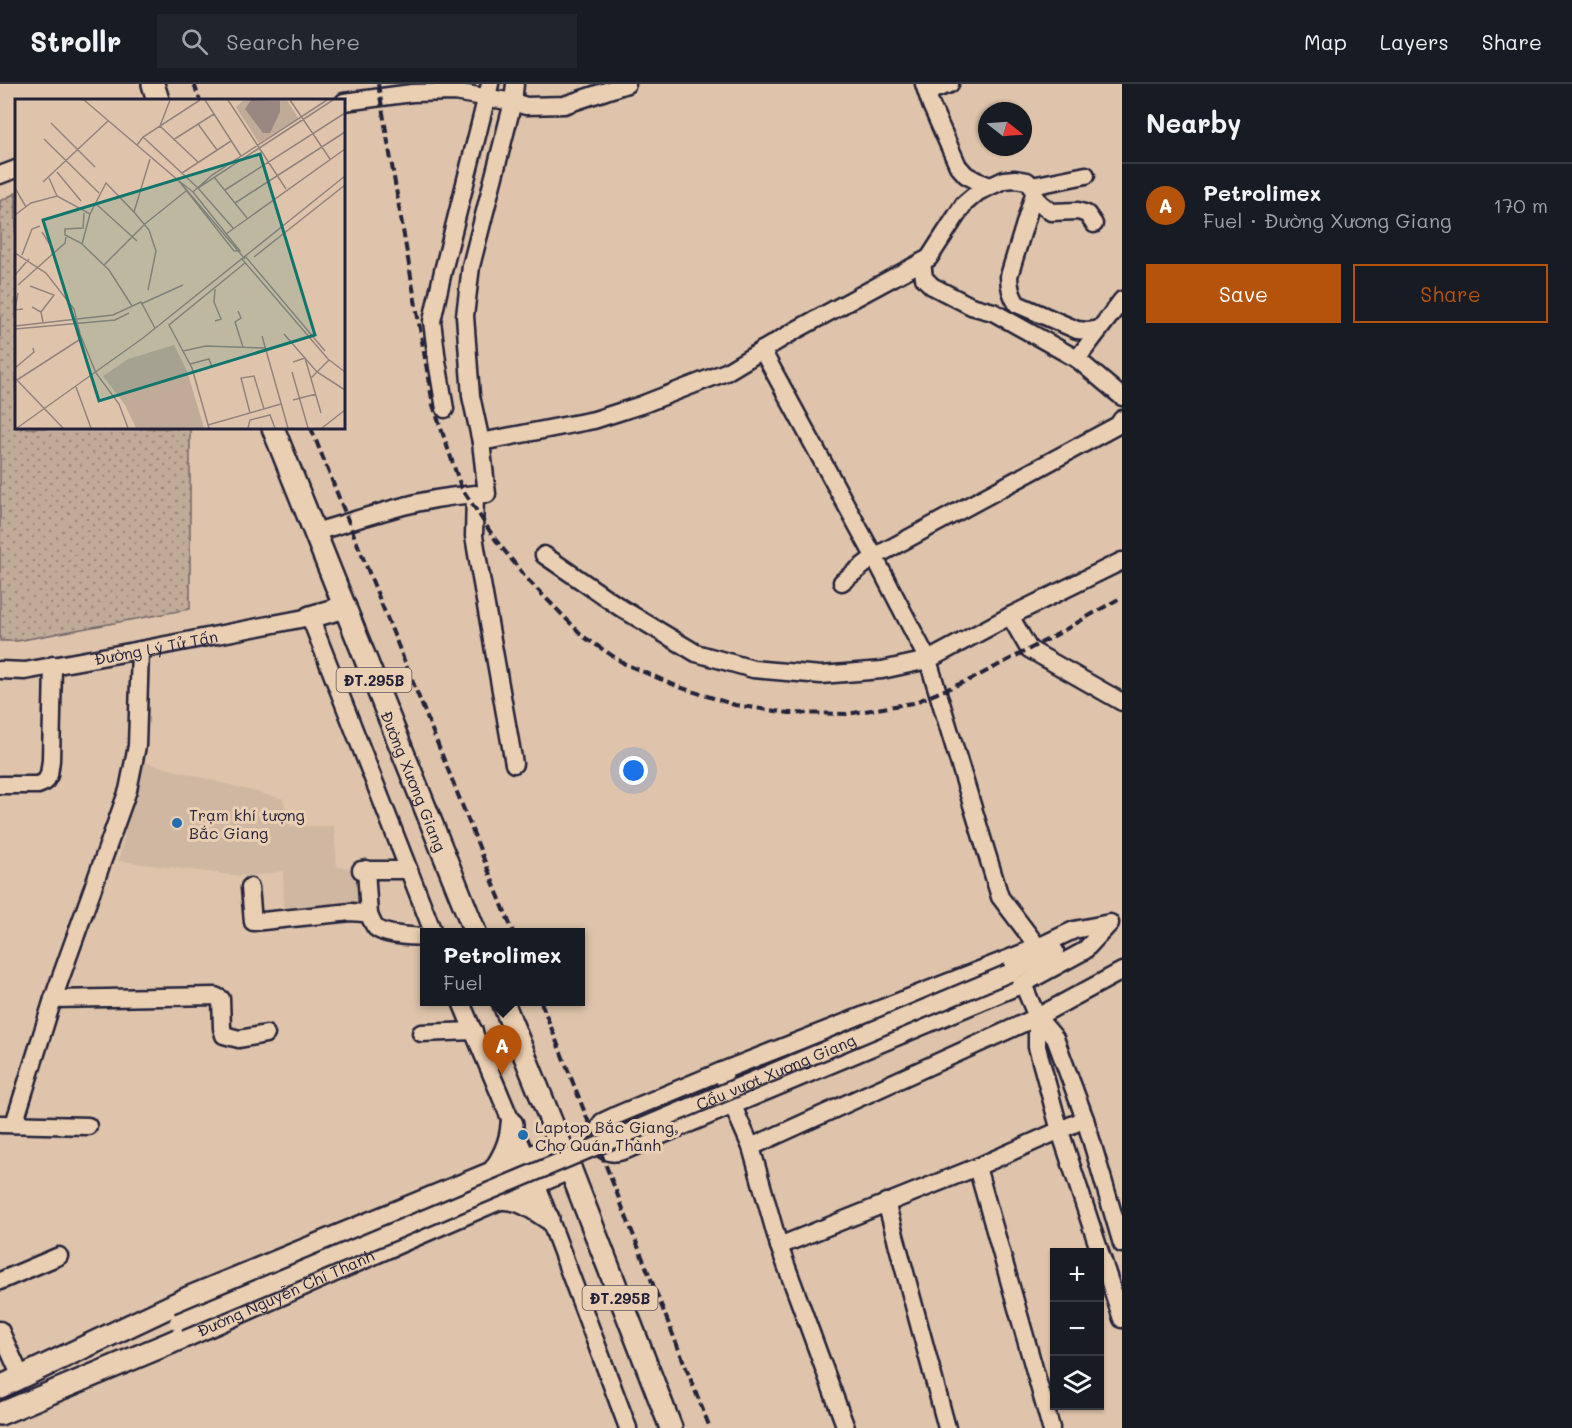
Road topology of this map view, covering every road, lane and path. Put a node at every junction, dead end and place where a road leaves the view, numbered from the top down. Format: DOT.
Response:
graph roads {
  1 [pos="153,84"];
  2 [pos="515,84"];
  3 [pos="627,84"];
  4 [pos="950,84"];
  5 [pos="925,88"];
  6 [pos="384,91"];
  7 [pos="488,91"];
  8 [pos="158,99"];
  9 [pos="345,102"];
  10 [pos="513,102"];
  11 [pos="15,169"];
  12 [pos="0,175"];
  13 [pos="1086,175"];
  14 [pos="990,186"];
  15 [pos="1033,190"];
  16 [pos="1094,224"];
  17 [pos="922,262"];
  18 [pos="1122,300"];
  19 [pos="1099,329"];
  20 [pos="762,350"];
  21 [pos="1077,359"];
  22 [pos="1122,397"];
  23 [pos="445,409"];
  24 [pos="1122,419"];
  25 [pos="273,429"];
  26 [pos="481,442"];
  27 [pos="475,494"];
  28 [pos="315,532"];
  29 [pos="544,555"];
  30 [pos="874,557"];
  31 [pos="1122,561"];
  32 [pos="842,582"];
  33 [pos="345,607"];
  34 [pos="1010,616"];
  35 [pos="310,617"];
  36 [pos="140,650"];
  37 [pos="928,660"];
  38 [pos="53,665"];
  39 [pos="0,670"];
  40 [pos="1122,702"];
  41 [pos="514,764"];
  42 [pos="0,785"];
  43 [pos="408,870"];
  44 [pos="250,886"];
  45 [pos="369,915"];
  46 [pos="1116,919"];
  47 [pos="431,928"];
  48 [pos="473,928"];
  49 [pos="420,937"];
  50 [pos="1038,947"];
  51 [pos="1122,971"];
  52 [pos="1023,984"];
  53 [pos="53,999"];
  54 [pos="463,1006"];
  55 [pos="505,1006"];
  56 [pos="1037,1017"];
  57 [pos="474,1031"];
  58 [pos="421,1033"];
  59 [pos="266,1034"];
  60 [pos="722,1071"];
  61 [pos="733,1106"];
  62 [pos="1085,1119"];
  63 [pos="7,1124"];
  64 [pos="512,1124"];
  65 [pos="88,1126"];
  66 [pos="1060,1131"];
  67 [pos="560,1145"];
  68 [pos="752,1147"];
  69 [pos="527,1160"];
  70 [pos="977,1167"];
  71 [pos="570,1168"];
  72 [pos="495,1172"];
  73 [pos="535,1182"];
  74 [pos="505,1196"];
  75 [pos="886,1202"];
  76 [pos="548,1218"];
  77 [pos="1122,1244"];
  78 [pos="779,1246"];
  79 [pos="59,1256"];
  80 [pos="0,1281"];
  81 [pos="156,1313"];
  82 [pos="1122,1319"];
  83 [pos="178,1322"];
  84 [pos="0,1330"];
  85 [pos="170,1343"];
  86 [pos="21,1377"];
  87 [pos="0,1387"];
  88 [pos="0,1414"];
  89 [pos="628,1428"];
  90 [pos="671,1428"];
  91 [pos="846,1428"];
  92 [pos="947,1428"];
  93 [pos="1051,1428"];
  1 -- 8 [label="main road"];
  2 -- 10 [label="street"];
  3 -- 10 [label="street"];
  4 -- 5 [label="street"];
  5 -- 14 [label="street"];
  6 -- 7 [label="street"];
  6 -- 9 [label="street"];
  7 -- 10 [label="street"];
  7 -- 23 [label="street"];
  10 -- 26 [label="street"];
  11 -- 12 [label="street"];
  13 -- 15 [label="street"];
  14 -- 15 [label="street"];
  14 -- 17 [label="street"];
  15 -- 16 [label="street"];
  15 -- 19 [label="street"];
  17 -- 20 [label="street"];
  17 -- 21 [label="street"];
  18 -- 19 [label="street"];
  19 -- 21 [label="street"];
  20 -- 26 [label="street"];
  20 -- 30 [label="street"];
  21 -- 22 [label="street"];
  24 -- 30 [label="street"];
  25 -- 28 [label="main road, Đường Xương Giang / ĐT.295B"];
  26 -- 27 [label="street"];
  27 -- 28 [label="street"];
  27 -- 41 [label="street"];
  28 -- 33 [label="main road, Đường Xương Giang / ĐT.295B"];
  29 -- 37 [label="street"];
  30 -- 32 [label="street"];
  30 -- 37 [label="street"];
  31 -- 34 [label="street"];
  33 -- 35 [label="main road"];
  33 -- 48 [label="main road, Đường Xương Giang / ĐT.295B"];
  34 -- 37 [label="street"];
  34 -- 40 [label="street"];
  35 -- 36 [label="street, Đường Lý Tử Tấn"];
  35 -- 43 [label="street"];
  36 -- 38 [label="street, Đường Lý Tử Tấn"];
  36 -- 53 [label="street"];
  37 -- 50 [label="street"];
  38 -- 39 [label="street, Đường Lý Tử Tấn"];
  38 -- 42 [label="street"];
  43 -- 45 [label="street"];
  43 -- 47 [label="street"];
  44 -- 45 [label="street"];
  45 -- 49 [label="street"];
  46 -- 50 [label="street"];
  46 -- 52 [label="street"];
  46 -- 83 [label="street, Cầu vượt Xương Giang, bridge"];
  50 -- 60 [label="street"];
  51 -- 56 [label="street"];
  52 -- 56 [label="street"];
  52 -- 61 [label="street"];
  53 -- 59 [label="street"];
  53 -- 63 [label="street"];
  54 -- 57 [label="street"];
  55 -- 67 [label="main road, ĐT.295B"];
  56 -- 62 [label="street"];
  56 -- 66 [label="street"];
  56 -- 68 [label="street"];
  57 -- 58 [label="street"];
  57 -- 64 [label="street"];
  60 -- 61 [label="street"];
  60 -- 61 [label="street"];
  61 -- 68 [label="street"];
  62 -- 66 [label="street"];
  62 -- 77 [label="street"];
  63 -- 65 [label="street"];
  64 -- 69 [label="street"];
  64 -- 72 [label="main road"];
  66 -- 70 [label="street"];
  66 -- 82 [label="street"];
  67 -- 69 [label="main road, Đường Nguyễn Chí Thanh"];
  67 -- 71 [label="main road, ĐT.295B"];
  68 -- 78 [label="street"];
  69 -- 72 [label="main road, Đường Nguyễn Chí Thanh"];
  69 -- 73 [label="street"];
  70 -- 75 [label="street"];
  70 -- 93 [label="street"];
  71 -- 73 [label="main road, Đường Nguyễn Chí Thanh"];
  71 -- 90 [label="main road, ĐT.295B"];
  72 -- 74 [label="main road"];
  72 -- 81 [label="main road, Đường Nguyễn Chí Thanh"];
  73 -- 74 [label="main road, Đường Nguyễn Chí Thanh"];
  73 -- 76 [label="street"];
  74 -- 76 [label="main road"];
  74 -- 85 [label="main road, Đường Nguyễn Chí Thanh"];
  75 -- 78 [label="street"];
  75 -- 92 [label="street"];
  76 -- 89 [label="street"];
  78 -- 91 [label="street"];
  79 -- 80 [label="street"];
  81 -- 83 [label="street"];
  81 -- 86 [label="main road, Đường Nguyễn Chí Thanh"];
  83 -- 85 [label="street"];
  84 -- 86 [label="street"];
  85 -- 88 [label="main road, Đường Nguyễn Chí Thanh"];
  86 -- 87 [label="main road, Đường Nguyễn Chí Thanh"];
}
